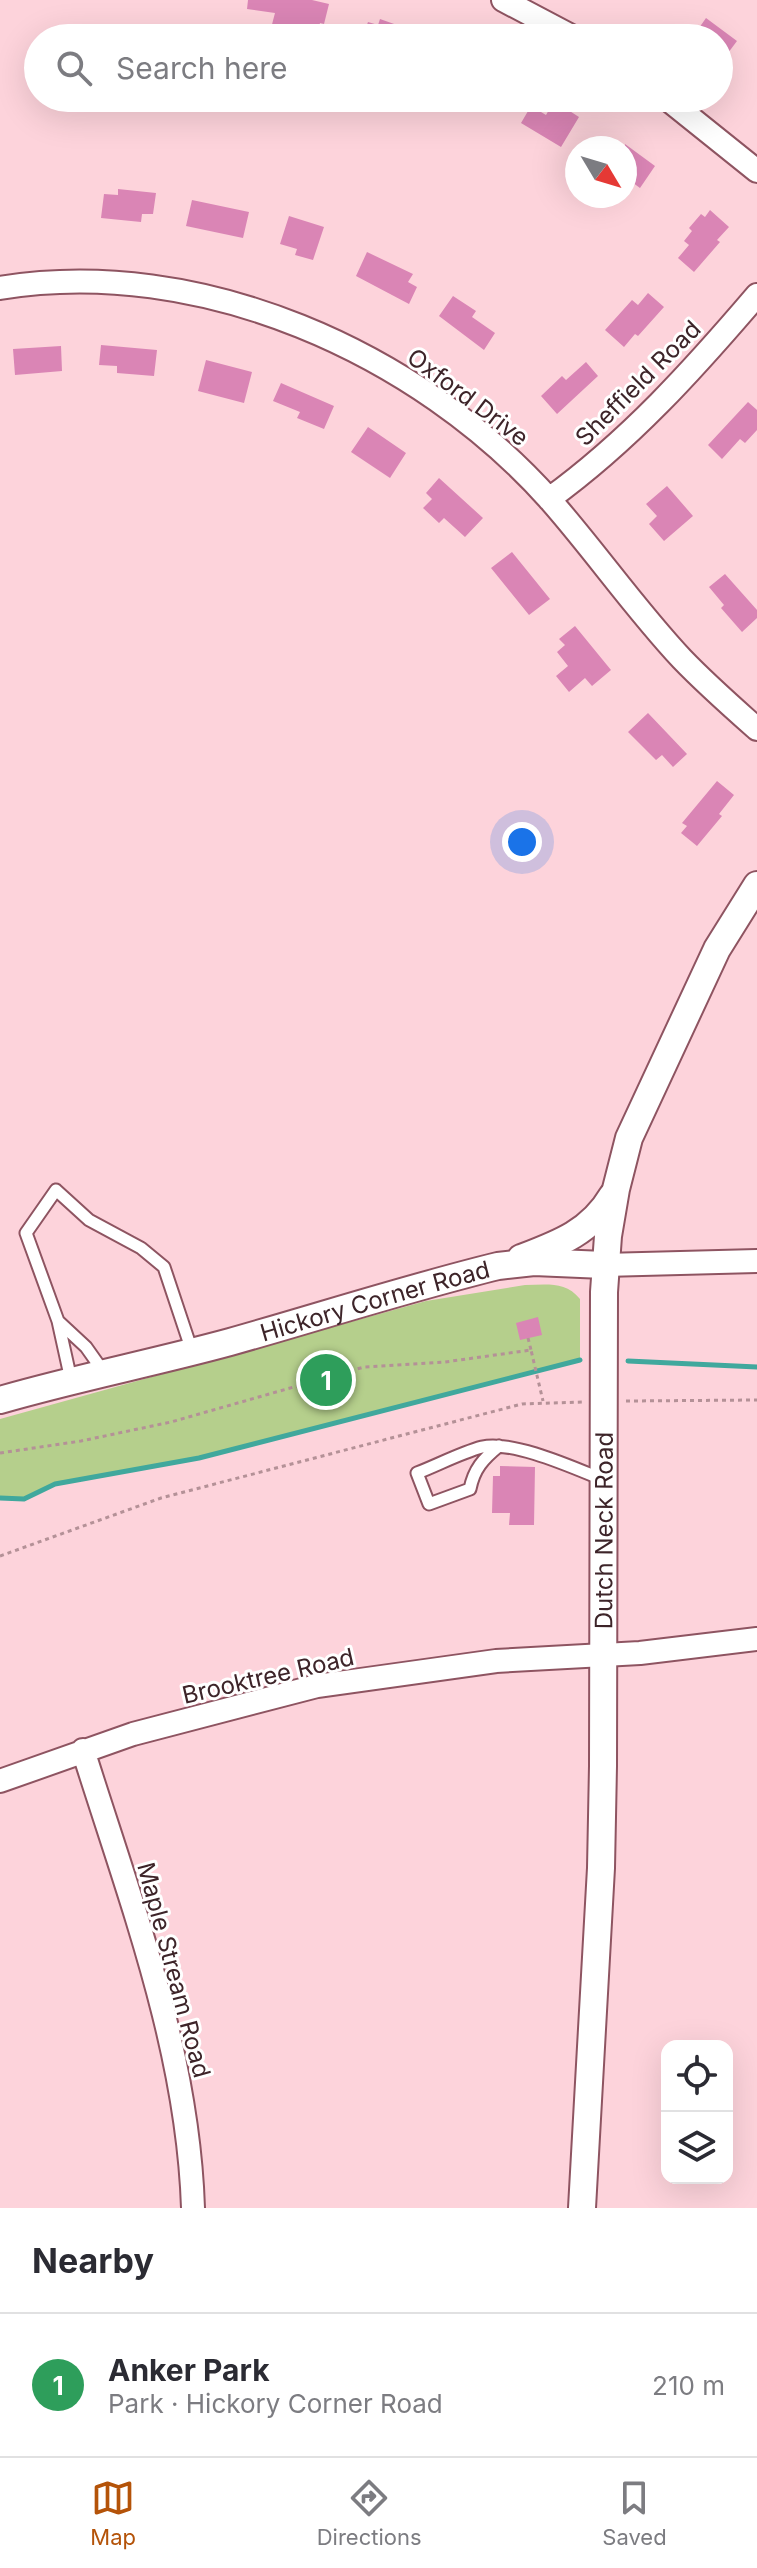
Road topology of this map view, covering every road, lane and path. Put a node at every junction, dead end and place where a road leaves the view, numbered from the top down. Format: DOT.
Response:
graph roads {
  1 [pos="503,0"];
  2 [pos="548,24"];
  3 [pos="683,112"];
  4 [pos="757,171"];
  5 [pos="0,288"];
  6 [pos="757,295"];
  7 [pos="549,499"];
  8 [pos="757,729"];
  9 [pos="757,885"];
  10 [pos="616,1189"];
  11 [pos="757,1261"];
  12 [pos="604,1265"];
  13 [pos="498,1266"];
  14 [pos="58,1321"];
  15 [pos="528,1338"];
  16 [pos="531,1350"];
  17 [pos="192,1352"];
  18 [pos="105,1374"];
  19 [pos="71,1380"];
  20 [pos="0,1400"];
  21 [pos="757,1400"];
  22 [pos="603,1401"];
  23 [pos="544,1403"];
  24 [pos="499,1446"];
  25 [pos="0,1453"];
  26 [pos="604,1480"];
  27 [pos="0,1556"];
  28 [pos="757,1639"];
  29 [pos="603,1655"];
  30 [pos="83,1750"];
  31 [pos="0,1781"];
  32 [pos="193,2208"];
  33 [pos="582,2208"];
  1 -- 2 [label="street"];
  3 -- 4 [label="street"];
  5 -- 7 [label="street, Oxford Drive"];
  6 -- 7 [label="street, Sheffield Road"];
  7 -- 8 [label="street, Oxford Drive"];
  9 -- 10 [label="street, Dutch Neck Road"];
  10 -- 12 [label="street, Dutch Neck Road"];
  10 -- 13 [label="street"];
  11 -- 12 [label="street, Hickory Corner Road"];
  12 -- 13 [label="street, Hickory Corner Road"];
  12 -- 22 [label="street, Dutch Neck Road"];
  13 -- 17 [label="street, Hickory Corner Road"];
  14 -- 17 [label="lane"];
  14 -- 18 [label="lane"];
  14 -- 19 [label="lane"];
  15 -- 16 [label="path"];
  16 -- 23 [label="path"];
  16 -- 25 [label="path"];
  17 -- 18 [label="street, Hickory Corner Road"];
  18 -- 19 [label="street, Hickory Corner Road"];
  19 -- 20 [label="street, Hickory Corner Road"];
  21 -- 22 [label="path"];
  22 -- 23 [label="path"];
  22 -- 26 [label="street, Dutch Neck Road"];
  23 -- 27 [label="path"];
  24 -- 24 [label="lane"];
  24 -- 26 [label="lane"];
  26 -- 29 [label="street, Dutch Neck Road"];
  28 -- 29 [label="street, Brooktree Road"];
  29 -- 30 [label="street, Brooktree Road"];
  29 -- 33 [label="street, Dutch Neck Road"];
  30 -- 31 [label="street, Brooktree Road"];
  30 -- 32 [label="street, Maple Stream Road"];
}
